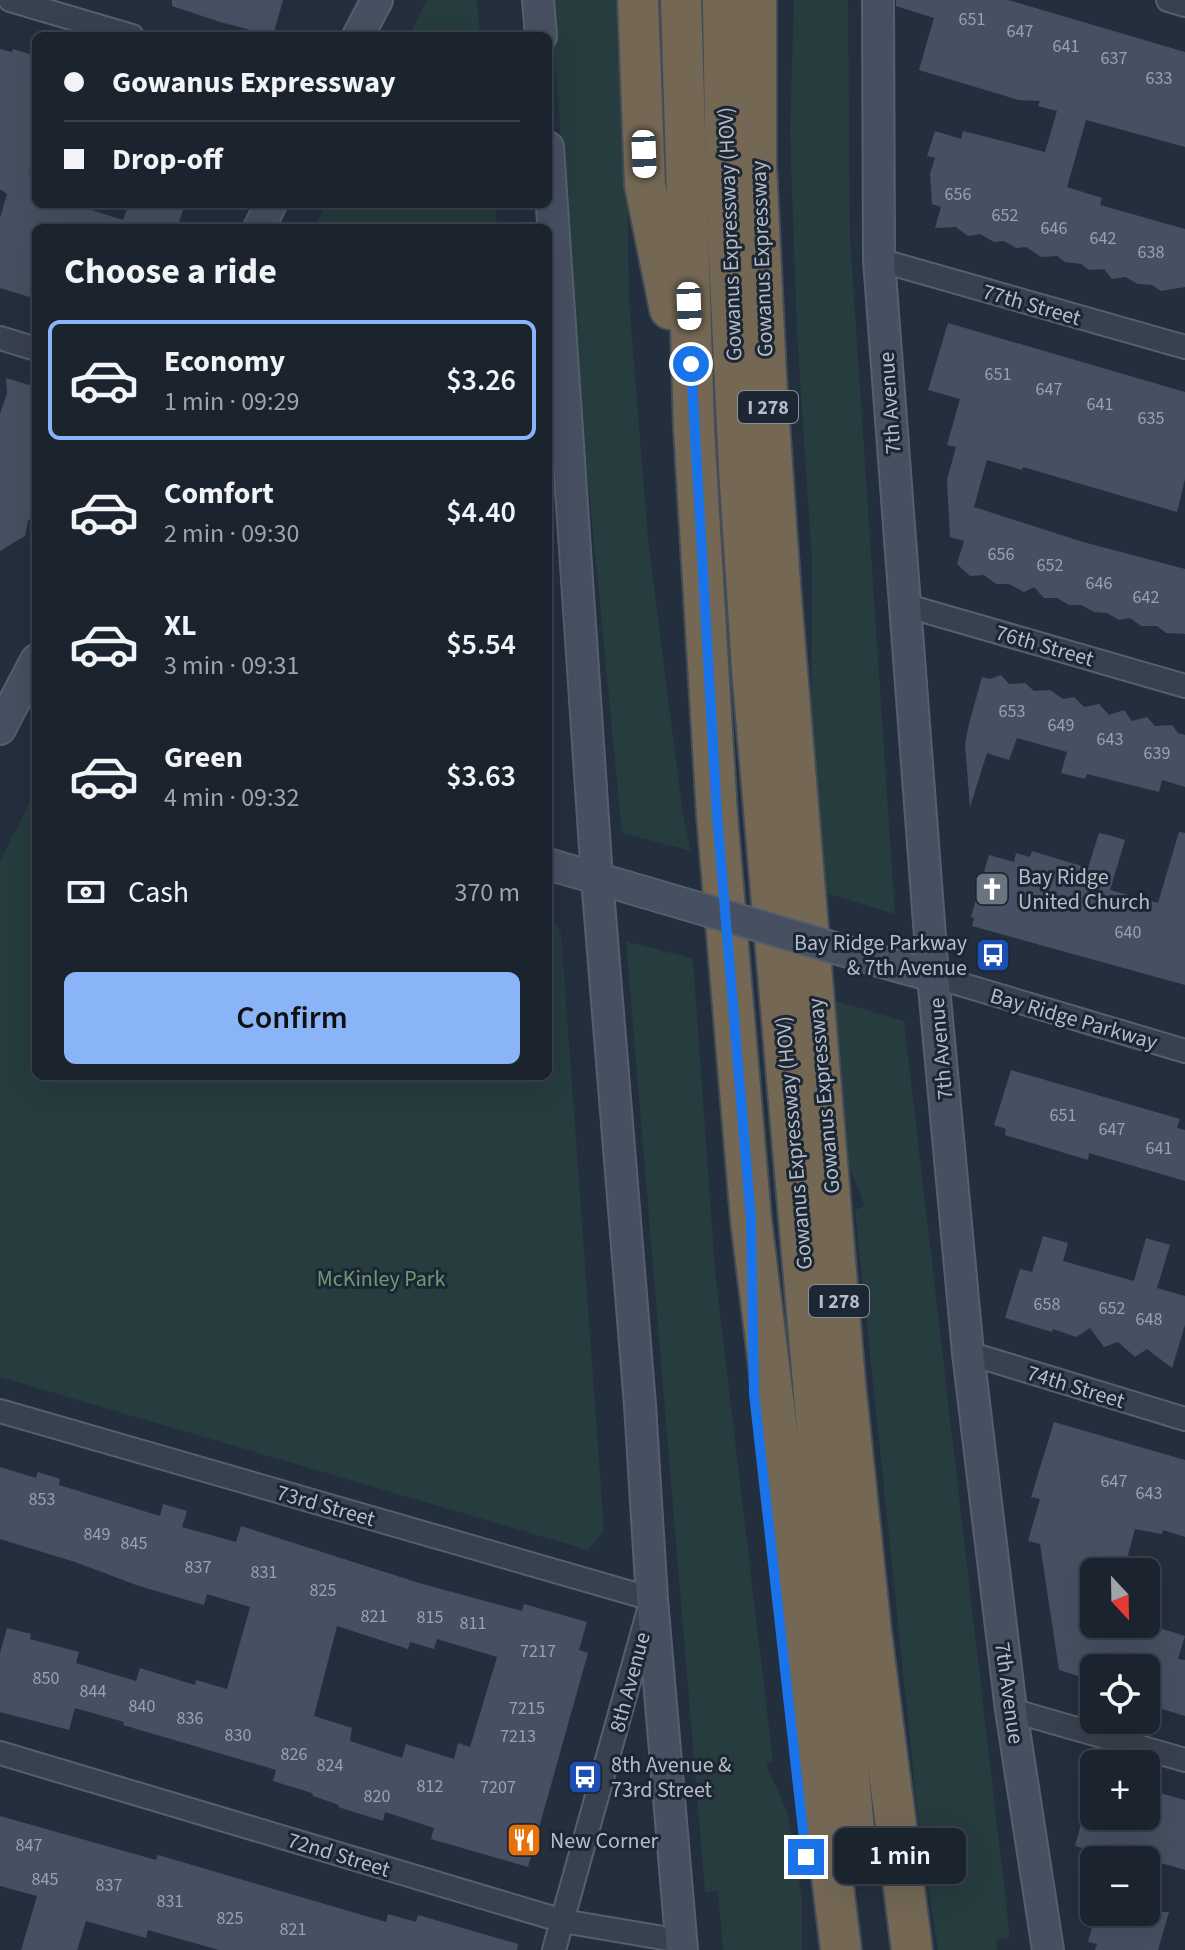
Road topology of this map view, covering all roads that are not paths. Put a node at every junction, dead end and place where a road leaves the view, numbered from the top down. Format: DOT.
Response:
graph roads {
  1 [pos="10,0"];
  2 [pos="377,0"];
  3 [pos="538,0"];
  4 [pos="638,0"];
  5 [pos="681,0"];
  6 [pos="723,0"];
  7 [pos="756,0"];
  8 [pos="780,0"];
  9 [pos="878,0"];
  10 [pos="1168,0"];
  11 [pos="1185,5"];
  12 [pos="118,32"];
  13 [pos="360,32"];
  14 [pos="541,32"];
  15 [pos="756,164"];
  16 [pos="552,207"];
  17 [pos="879,260"];
  18 [pos="0,338"];
  19 [pos="1185,347"];
  20 [pos="32,348"];
  21 [pos="694,428"];
  22 [pos="904,605"];
  23 [pos="32,669"];
  24 [pos="1185,686"];
  25 [pos="12,713"];
  26 [pos="552,865"];
  27 [pos="597,878"];
  28 [pos="933,976"];
  29 [pos="1185,1051"];
  30 [pos="751,1220"];
  31 [pos="968,1353"];
  32 [pos="0,1411"];
  33 [pos="1185,1419"];
  34 [pos="652,1599"];
  35 [pos="1011,1710"];
  36 [pos="0,1753"];
  37 [pos="1185,1760"];
  38 [pos="563,1921"];
  39 [pos="681,1946"];
  40 [pos="554,1950"];
  41 [pos="816,1950"];
  42 [pos="841,1950"];
  43 [pos="865,1950"];
  44 [pos="912,1950"];
  45 [pos="1048,1950"];
  1 -- 12 [label="street"];
  2 -- 13 [label="main road"];
  3 -- 14 [label="main road"];
  4 -- 21 [label="highway"];
  5 -- 21 [label="highway"];
  6 -- 43 [label="highway, Gowanus Expressway (HOV) / I 278"];
  7 -- 15 [label="highway, Gowanus Expressway / I 278"];
  8 -- 15 [label="highway"];
  9 -- 17 [label="main road, 7th Avenue"];
  10 -- 11 [label="street"];
  15 -- 44 [label="highway, Gowanus Expressway / I 278"];
  16 -- 27 [label="main road"];
  17 -- 19 [label="street, 77th Street"];
  17 -- 22 [label="main road, 7th Avenue"];
  18 -- 20 [label="street"];
  21 -- 30 [label="highway"];
  22 -- 24 [label="street, 76th Street"];
  22 -- 28 [label="main road, 7th Avenue"];
  23 -- 25 [label="main road"];
  26 -- 27 [label="main road, Bay Ridge Parkway"];
  27 -- 28 [label="main road, Bay Ridge Parkway, bridge"];
  27 -- 34 [label="main road"];
  28 -- 29 [label="street, Bay Ridge Parkway"];
  28 -- 31 [label="main road, 7th Avenue"];
  30 -- 41 [label="highway"];
  30 -- 42 [label="highway"];
  31 -- 33 [label="street, 74th Street"];
  31 -- 35 [label="main road, 7th Avenue"];
  32 -- 34 [label="street, 73rd Street"];
  34 -- 38 [label="street, 8th Avenue"];
  34 -- 39 [label="main road"];
  35 -- 37 [label="street"];
  35 -- 45 [label="main road, 7th Avenue"];
  36 -- 38 [label="street, 72nd Street"];
  38 -- 39 [label="street, 72nd Street"];
  38 -- 40 [label="street, 8th Avenue"];
}
